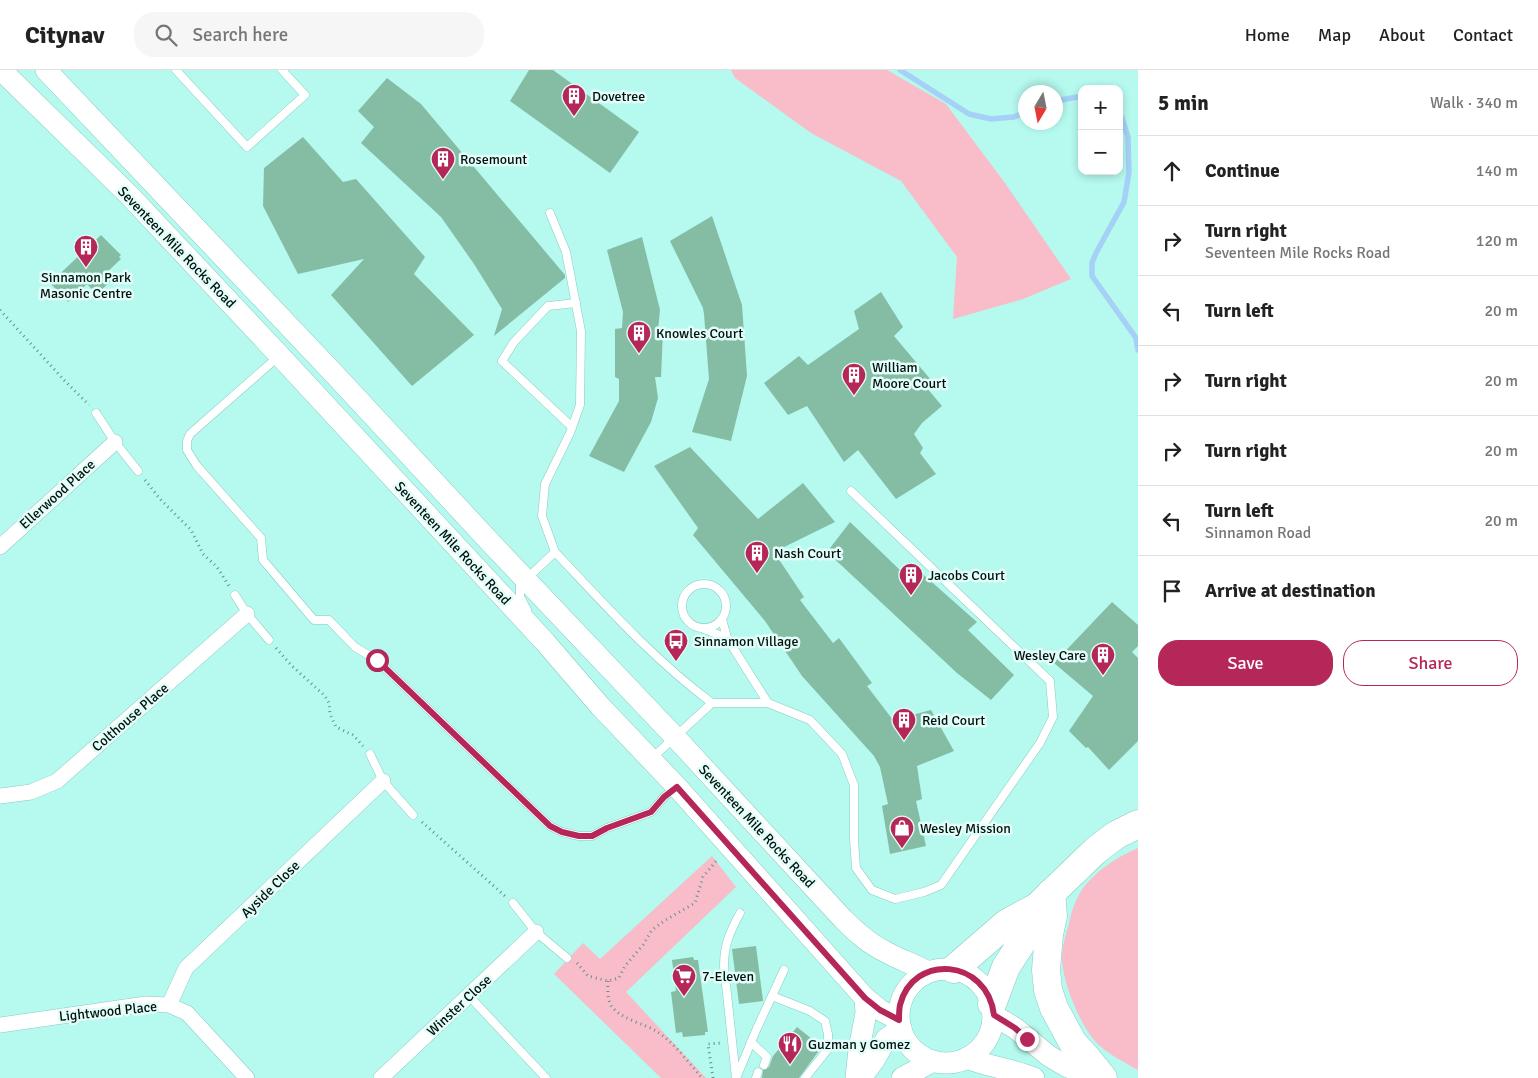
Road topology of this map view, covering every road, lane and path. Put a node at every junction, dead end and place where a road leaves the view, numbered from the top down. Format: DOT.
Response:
graph roads {
  1 [pos="1,70"];
  2 [pos="46,70"];
  3 [pos="176,70"];
  4 [pos="282,70"];
  5 [pos="550,213"];
  6 [pos="576,304"];
  7 [pos="0,310"];
  8 [pos="280,356"];
  9 [pos="96,413"];
  10 [pos="572,427"];
  11 [pos="115,442"];
  12 [pos="138,471"];
  13 [pos="851,491"];
  14 [pos="0,547"];
  15 [pos="556,552"];
  16 [pos="526,580"];
  17 [pos="235,595"];
  18 [pos="248,614"];
  19 [pos="722,619"];
  20 [pos="704,629"];
  21 [pos="728,638"];
  22 [pos="269,640"];
  23 [pos="545,642"];
  24 [pos="712,703"];
  25 [pos="768,703"];
  26 [pos="674,737"];
  27 [pos="370,754"];
  28 [pos="651,759"];
  29 [pos="383,781"];
  30 [pos="677,787"];
  31 [pos="0,796"];
  32 [pos="413,815"];
  33 [pos="1138,824"];
  34 [pos="720,857"];
  35 [pos="1044,900"];
  36 [pos="513,903"];
  37 [pos="740,913"];
  38 [pos="536,932"];
  39 [pos="567,958"];
  40 [pos="784,970"];
  41 [pos="941,971"];
  42 [pos="608,981"];
  43 [pos="469,996"];
  44 [pos="772,996"];
  45 [pos="865,998"];
  46 [pos="169,1005"];
  47 [pos="993,1010"];
  48 [pos="900,1024"];
  49 [pos="0,1025"];
  50 [pos="732,1042"];
  51 [pos="751,1042"];
  52 [pos="967,1058"];
  53 [pos="933,1061"];
  54 [pos="764,1065"];
  55 [pos="247,1078"];
  56 [pos="381,1078"];
  57 [pos="546,1078"];
  58 [pos="702,1078"];
  59 [pos="713,1078"];
  60 [pos="736,1078"];
  61 [pos="805,1078"];
  62 [pos="856,1078"];
  63 [pos="861,1078"];
  64 [pos="902,1078"];
  65 [pos="1034,1078"];
  66 [pos="1094,1078"];
  67 [pos="1103,1078"];
  1 -- 8 [label="main road, Seventeen Mile Rocks Road"];
  2 -- 16 [label="main road, Seventeen Mile Rocks Road"];
  3 -- 4 [label="lane"];
  5 -- 6 [label="lane"];
  6 -- 10 [label="lane"];
  6 -- 10 [label="lane"];
  7 -- 9 [label="path"];
  8 -- 23 [label="main road, Seventeen Mile Rocks Road"];
  8 -- 30 [label="lane"];
  9 -- 11 [label="lane"];
  10 -- 15 [label="lane"];
  11 -- 12 [label="lane"];
  11 -- 14 [label="street, Ellerwood Place"];
  12 -- 17 [label="path"];
  13 -- 25 [label="lane"];
  15 -- 16 [label="lane"];
  15 -- 24 [label="lane"];
  16 -- 23 [label="lane"];
  16 -- 26 [label="main road, Seventeen Mile Rocks Road"];
  17 -- 18 [label="lane"];
  18 -- 22 [label="lane"];
  18 -- 31 [label="street, Colthouse Place"];
  19 -- 20 [label="lane"];
  19 -- 20 [label="lane"];
  19 -- 21 [label="lane"];
  20 -- 21 [label="lane"];
  21 -- 25 [label="lane"];
  22 -- 27 [label="path"];
  23 -- 28 [label="main road, Seventeen Mile Rocks Road"];
  24 -- 25 [label="lane"];
  24 -- 26 [label="lane"];
  26 -- 28 [label="lane"];
  26 -- 41 [label="main road, Seventeen Mile Rocks Road"];
  27 -- 29 [label="lane"];
  28 -- 30 [label="main road, Seventeen Mile Rocks Road"];
  29 -- 32 [label="lane"];
  29 -- 46 [label="street, Ayside Close"];
  30 -- 45 [label="main road, Seventeen Mile Rocks Road"];
  32 -- 36 [label="path"];
  33 -- 35 [label="highway"];
  34 -- 42 [label="path"];
  35 -- 41 [label="highway"];
  35 -- 47 [label="highway"];
  35 -- 67 [label="highway"];
  36 -- 38 [label="lane"];
  37 -- 50 [label="lane"];
  38 -- 39 [label="lane"];
  38 -- 43 [label="street, Winster Close"];
  39 -- 42 [label="path"];
  40 -- 44 [label="lane"];
  41 -- 47 [label="main road"];
  41 -- 48 [label="main road"];
  42 -- 58 [label="path"];
  43 -- 56 [label="street, Winster Close"];
  43 -- 57 [label="lane"];
  44 -- 51 [label="lane"];
  44 -- 61 [label="lane"];
  45 -- 48 [label="main road, Seventeen Mile Rocks Road"];
  45 -- 62 [label="main road"];
  46 -- 49 [label="street, Lightwood Place"];
  46 -- 55 [label="street, Lightwood Place"];
  47 -- 52 [label="main road"];
  47 -- 66 [label="main road"];
  48 -- 53 [label="main road"];
  48 -- 63 [label="main road"];
  50 -- 59 [label="path"];
  50 -- 60 [label="lane"];
  51 -- 54 [label="lane"];
  51 -- 60 [label="lane"];
  52 -- 53 [label="main road"];
  52 -- 65 [label="main road"];
  53 -- 64 [label="main road"];
}
